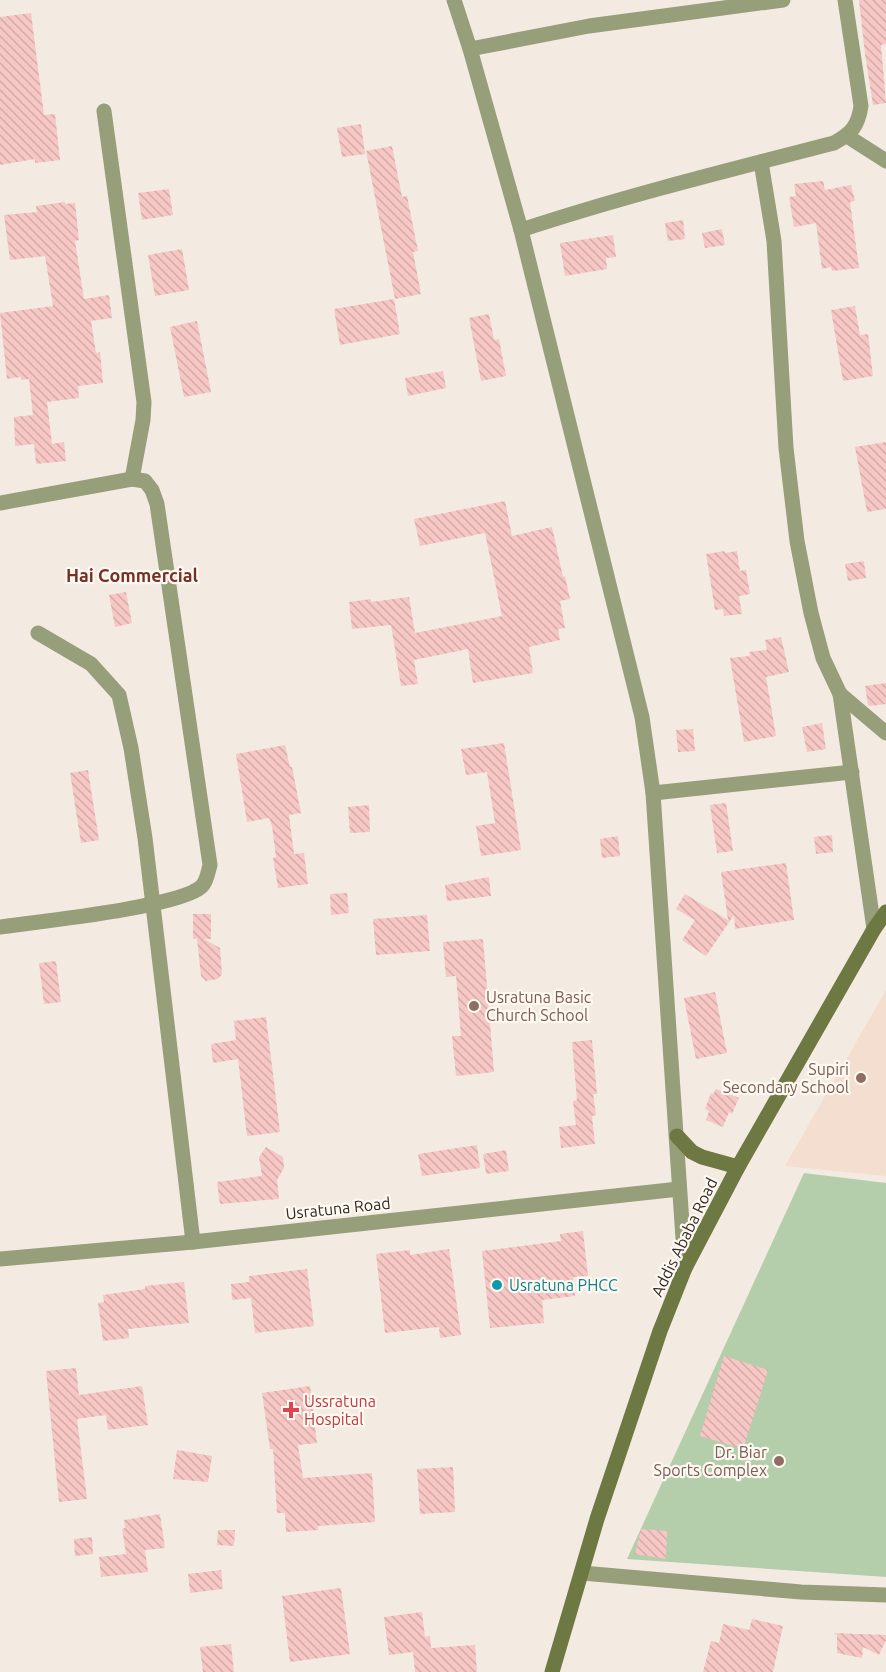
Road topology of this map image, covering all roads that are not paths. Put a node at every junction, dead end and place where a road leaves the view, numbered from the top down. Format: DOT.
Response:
graph roads {
  1 [pos="454,0"];
  2 [pos="783,0"];
  3 [pos="845,0"];
  4 [pos="470,50"];
  5 [pos="104,111"];
  6 [pos="847,136"];
  7 [pos="886,161"];
  8 [pos="761,162"];
  9 [pos="521,230"];
  10 [pos="132,479"];
  11 [pos="0,502"];
  12 [pos="38,633"];
  13 [pos="840,694"];
  14 [pos="886,733"];
  15 [pos="852,772"];
  16 [pos="653,793"];
  17 [pos="153,904"];
  18 [pos="886,912"];
  19 [pos="0,927"];
  20 [pos="874,929"];
  21 [pos="677,1136"];
  22 [pos="738,1167"];
  23 [pos="680,1189"];
  24 [pos="193,1242"];
  25 [pos="0,1259"];
  26 [pos="685,1268"];
  27 [pos="582,1573"];
  28 [pos="886,1595"];
  29 [pos="552,1672"];
  1 -- 4 [label="street"];
  2 -- 4 [label="street"];
  3 -- 6 [label="street"];
  4 -- 9 [label="street"];
  5 -- 10 [label="street"];
  6 -- 7 [label="street"];
  6 -- 8 [label="street"];
  8 -- 9 [label="street"];
  8 -- 13 [label="street"];
  9 -- 16 [label="street"];
  10 -- 11 [label="street"];
  10 -- 17 [label="street"];
  12 -- 17 [label="street"];
  13 -- 14 [label="street"];
  13 -- 15 [label="street"];
  15 -- 16 [label="street"];
  15 -- 20 [label="street"];
  16 -- 21 [label="street"];
  17 -- 19 [label="street"];
  17 -- 24 [label="street"];
  18 -- 20 [label="main road, Addis Ababa Road"];
  20 -- 22 [label="main road, Addis Ababa Road"];
  21 -- 22 [label="main road"];
  21 -- 23 [label="street"];
  22 -- 26 [label="main road, Addis Ababa Road"];
  23 -- 24 [label="street, Usratuna Road"];
  23 -- 26 [label="street"];
  24 -- 25 [label="street, Usratuna Road"];
  26 -- 27 [label="main road, Addis Ababa Road"];
  27 -- 28 [label="street"];
  27 -- 29 [label="main road, Addis Ababa Road"];
}
